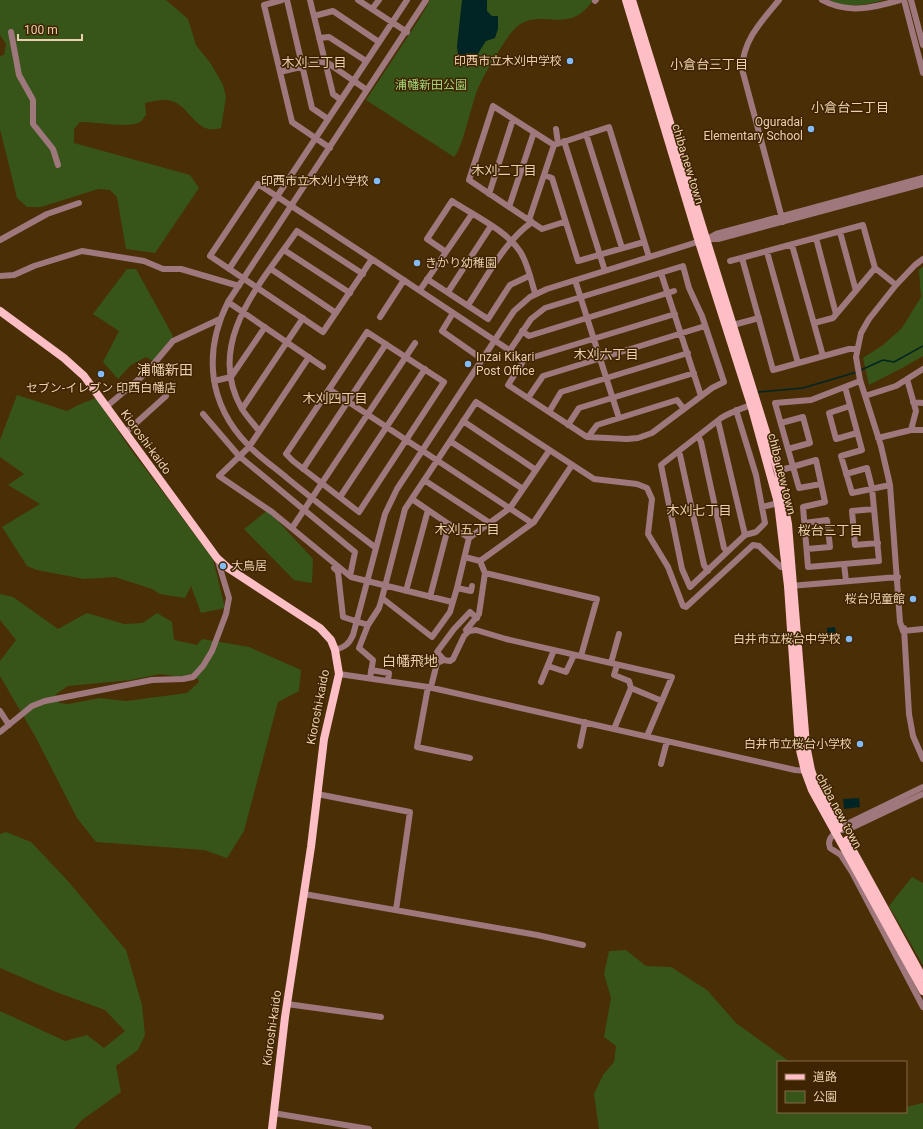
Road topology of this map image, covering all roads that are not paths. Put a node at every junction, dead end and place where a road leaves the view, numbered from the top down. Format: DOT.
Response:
graph roads {
  1 [pos="282,0"];
  2 [pos="287,0"];
  3 [pos="310,0"];
  4 [pos="358,0"];
  5 [pos="379,0"];
  6 [pos="406,0"];
  7 [pos="426,0"];
  8 [pos="626,0"];
  9 [pos="632,0"];
  10 [pos="779,0"];
  11 [pos="822,0"];
  12 [pos="900,0"];
  13 [pos="904,0"];
  14 [pos="911,0"];
  15 [pos="372,9"];
  16 [pos="314,16"];
  17 [pos="392,22"];
  18 [pos="11,32"];
  19 [pos="407,32"];
  20 [pos="319,38"];
  21 [pos="379,42"];
  22 [pos="923,45"];
  23 [pos="325,61"];
  24 [pos="366,61"];
  25 [pos="302,66"];
  26 [pos="280,72"];
  27 [pos="923,73"];
  28 [pos="354,80"];
  29 [pos="364,88"];
  30 [pos="341,100"];
  31 [pos="661,105"];
  32 [pos="328,119"];
  33 [pos="513,119"];
  34 [pos="556,129"];
  35 [pos="534,132"];
  36 [pos="586,134"];
  37 [pos="316,138"];
  38 [pos="558,143"];
  39 [pos="330,148"];
  40 [pos="58,164"];
  41 [pos="544,175"];
  42 [pos="923,178"];
  43 [pos="923,184"];
  44 [pos="489,194"];
  45 [pos="278,196"];
  46 [pos="79,203"];
  47 [pos="292,206"];
  48 [pos="509,207"];
  49 [pos="472,214"];
  50 [pos="782,219"];
  51 [pos="530,221"];
  52 [pos="564,222"];
  53 [pos="491,226"];
  54 [pos="840,232"];
  55 [pos="816,238"];
  56 [pos="0,240"];
  57 [pos="511,240"];
  58 [pos="703,240"];
  59 [pos="644,242"];
  60 [pos="792,245"];
  61 [pos="622,248"];
  62 [pos="284,250"];
  63 [pos="446,252"];
  64 [pos="767,252"];
  65 [pos="600,255"];
  66 [pos="649,257"];
  67 [pos="742,258"];
  68 [pos="372,259"];
  69 [pos="923,259"];
  70 [pos="730,262"];
  71 [pos="875,268"];
  72 [pos="229,269"];
  73 [pos="271,269"];
  74 [pos="605,271"];
  75 [pos="661,273"];
  76 [pos="363,274"];
  77 [pos="0,276"];
  78 [pos="529,276"];
  79 [pos="244,279"];
  80 [pos="427,279"];
  81 [pos="404,280"];
  82 [pos="575,280"];
  83 [pos="896,285"];
  84 [pos="239,286"];
  85 [pos="258,288"];
  86 [pos="420,290"];
  87 [pos="856,291"];
  88 [pos="448,292"];
  89 [pos="671,292"];
  90 [pos="350,293"];
  91 [pos="535,293"];
  92 [pos="580,297"];
  93 [pos="228,302"];
  94 [pos="468,305"];
  95 [pos="0,311"];
  96 [pos="242,312"];
  97 [pos="336,313"];
  98 [pos="453,313"];
  99 [pos="675,314"];
  100 [pos="836,314"];
  101 [pos="380,317"];
  102 [pos="303,318"];
  103 [pos="587,318"];
  104 [pos="759,318"];
  105 [pos="220,319"];
  106 [pos="814,323"];
  107 [pos="733,325"];
  108 [pos="705,326"];
  109 [pos="265,327"];
  110 [pos="522,331"];
  111 [pos="681,333"];
  112 [pos="593,339"];
  113 [pos="494,340"];
  114 [pos="287,342"];
  115 [pos="415,342"];
  116 [pos="386,344"];
  117 [pos="857,349"];
  118 [pos="510,350"];
  119 [pos="688,353"];
  120 [pos="405,356"];
  121 [pos="823,356"];
  122 [pos="309,357"];
  123 [pos="482,359"];
  124 [pos="600,359"];
  125 [pos="524,360"];
  126 [pos="798,363"];
  127 [pos="323,366"];
  128 [pos="923,368"];
  129 [pos="425,369"];
  130 [pos="694,373"];
  131 [pos="231,377"];
  132 [pos="606,378"];
  133 [pos="907,379"];
  134 [pos="214,381"];
  135 [pos="860,381"];
  136 [pos="329,388"];
  137 [pos="845,388"];
  138 [pos="166,396"];
  139 [pos="701,396"];
  140 [pos="865,396"];
  141 [pos="528,398"];
  142 [pos="612,398"];
  143 [pos="348,401"];
  144 [pos="913,402"];
  145 [pos="923,403"];
  146 [pos="751,405"];
  147 [pos="850,406"];
  148 [pos="106,407"];
  149 [pos="242,409"];
  150 [pos="684,409"];
  151 [pos="736,410"];
  152 [pos="549,412"];
  153 [pos="204,414"];
  154 [pos="368,414"];
  155 [pos="619,418"];
  156 [pos="463,421"];
  157 [pos="718,421"];
  158 [pos="781,423"];
  159 [pos="568,424"];
  160 [pos="387,426"];
  161 [pos="911,430"];
  162 [pos="923,430"];
  163 [pos="260,431"];
  164 [pos="858,432"];
  165 [pos="125,433"];
  166 [pos="698,436"];
  167 [pos="588,437"];
  168 [pos="878,438"];
  169 [pos="406,439"];
  170 [pos="450,440"];
  171 [pos="249,447"];
  172 [pos="788,449"];
  173 [pos="422,450"];
  174 [pos="550,451"];
  175 [pos="678,452"];
  176 [pos="239,456"];
  177 [pos="438,460"];
  178 [pos="572,465"];
  179 [pos="793,466"];
  180 [pos="304,469"];
  181 [pos="536,470"];
  182 [pos="778,471"];
  183 [pos="846,474"];
  184 [pos="424,480"];
  185 [pos="322,483"];
  186 [pos="821,484"];
  187 [pos="890,485"];
  188 [pos="872,488"];
  189 [pos="523,489"];
  190 [pos="340,497"];
  191 [pos="312,499"];
  192 [pos="412,499"];
  193 [pos="778,504"];
  194 [pos="762,507"];
  195 [pos="510,508"];
  196 [pos="874,509"];
  197 [pos="428,510"];
  198 [pos="304,511"];
  199 [pos="276,515"];
  200 [pos="490,523"];
  201 [pos="532,523"];
  202 [pos="804,523"];
  203 [pos="449,524"];
  204 [pos="292,528"];
  205 [pos="745,534"];
  206 [pos="469,538"];
  207 [pos="878,543"];
  208 [pos="376,548"];
  209 [pos="807,549"];
  210 [pos="727,552"];
  211 [pos="465,557"];
  212 [pos="216,558"];
  213 [pos="480,561"];
  214 [pos="844,564"];
  215 [pos="785,566"];
  216 [pos="708,571"];
  217 [pos="485,573"];
  218 [pos="350,576"];
  219 [pos="898,577"];
  220 [pos="368,581"];
  221 [pos="846,581"];
  222 [pos="386,586"];
  223 [pos="472,586"];
  224 [pos="791,586"];
  225 [pos="457,588"];
  226 [pos="406,591"];
  227 [pos="430,597"];
  228 [pos="382,598"];
  229 [pos="452,602"];
  230 [pos="477,618"];
  231 [pos="357,623"];
  232 [pos="368,625"];
  233 [pos="923,629"];
  234 [pos="903,630"];
  235 [pos="619,634"];
  236 [pos="458,647"];
  237 [pos="335,650"];
  238 [pos="554,650"];
  239 [pos="578,656"];
  240 [pos="444,660"];
  241 [pos="614,664"];
  242 [pos="548,666"];
  243 [pos="371,670"];
  244 [pos="339,674"];
  245 [pos="370,678"];
  246 [pos="388,681"];
  247 [pos="541,682"];
  248 [pos="430,687"];
  249 [pos="631,688"];
  250 [pos="662,701"];
  251 [pos="0,711"];
  252 [pos="585,722"];
  253 [pos="10,725"];
  254 [pos="614,729"];
  255 [pos="0,732"];
  256 [pos="647,736"];
  257 [pos="667,741"];
  258 [pos="580,746"];
  259 [pos="470,758"];
  260 [pos="923,759"];
  261 [pos="661,764"];
  262 [pos="808,771"];
  263 [pos="923,787"];
  264 [pos="318,794"];
  265 [pos="923,794"];
  266 [pos="839,831"];
  267 [pos="304,894"];
  268 [pos="396,910"];
  269 [pos="583,945"];
  270 [pos="923,978"];
  271 [pos="923,991"];
  272 [pos="287,1004"];
  273 [pos="923,1007"];
  274 [pos="381,1017"];
  275 [pos="273,1113"];
  276 [pos="272,1129"];
  277 [pos="368,1129"];
  1 -- 26 [label="street"];
  2 -- 25 [label="street"];
  3 -- 16 [label="street"];
  4 -- 15 [label="street"];
  5 -- 15 [label="street"];
  6 -- 17 [label="street"];
  7 -- 19 [label="street"];
  8 -- 31 [label="main road, chiba new town"];
  9 -- 31 [label="main road, chiba new town"];
  10 -- 50 [label="street"];
  11 -- 12 [label="street"];
  13 -- 27 [label="street"];
  14 -- 22 [label="street"];
  15 -- 17 [label="street"];
  16 -- 20 [label="street"];
  16 -- 21 [label="street"];
  17 -- 19 [label="street"];
  17 -- 21 [label="street"];
  18 -- 40 [label="street"];
  19 -- 39 [label="street"];
  20 -- 23 [label="street"];
  20 -- 24 [label="street"];
  21 -- 24 [label="street"];
  23 -- 25 [label="street"];
  23 -- 28 [label="street"];
  23 -- 30 [label="street"];
  24 -- 28 [label="street"];
  25 -- 26 [label="street"];
  25 -- 32 [label="street"];
  26 -- 37 [label="street"];
  28 -- 29 [label="street"];
  28 -- 30 [label="street"];
  30 -- 32 [label="street"];
  31 -- 58 [label="main road, chiba new town"];
  32 -- 37 [label="street"];
  33 -- 35 [label="street"];
  33 -- 44 [label="street"];
  33 -- 44 [label="street"];
  34 -- 38 [label="street"];
  35 -- 38 [label="street"];
  35 -- 48 [label="street"];
  36 -- 38 [label="street"];
  36 -- 59 [label="street"];
  36 -- 61 [label="street"];
  37 -- 39 [label="street"];
  37 -- 45 [label="street"];
  38 -- 41 [label="street"];
  38 -- 65 [label="street"];
  39 -- 47 [label="street"];
  41 -- 51 [label="street"];
  41 -- 52 [label="street"];
  42 -- 50 [label="street"];
  43 -- 50 [label="street"];
  44 -- 48 [label="street"];
  45 -- 47 [label="street"];
  45 -- 72 [label="street"];
  45 -- 72 [label="street"];
  46 -- 56 [label="street"];
  47 -- 68 [label="street"];
  47 -- 79 [label="street"];
  48 -- 51 [label="street"];
  49 -- 53 [label="street"];
  49 -- 63 [label="street"];
  49 -- 63 [label="street"];
  50 -- 58 [label="street"];
  51 -- 52 [label="street"];
  51 -- 57 [label="street"];
  52 -- 65 [label="street"];
  53 -- 57 [label="street"];
  53 -- 88 [label="street"];
  54 -- 55 [label="street"];
  54 -- 71 [label="street"];
  54 -- 87 [label="street"];
  55 -- 60 [label="street"];
  55 -- 100 [label="street"];
  57 -- 78 [label="street"];
  57 -- 94 [label="street"];
  58 -- 66 [label="street"];
  58 -- 107 [label="main road, chiba new town"];
  58 -- 146 [label="main road, chiba new town"];
  59 -- 61 [label="street"];
  59 -- 66 [label="street"];
  60 -- 64 [label="street"];
  60 -- 106 [label="street"];
  61 -- 65 [label="street"];
  62 -- 73 [label="street"];
  62 -- 76 [label="street"];
  62 -- 90 [label="street"];
  63 -- 80 [label="street"];
  64 -- 67 [label="street"];
  64 -- 126 [label="street"];
  65 -- 74 [label="street"];
  66 -- 74 [label="street"];
  67 -- 70 [label="street"];
  67 -- 104 [label="street"];
  68 -- 76 [label="street"];
  68 -- 81 [label="street"];
  69 -- 83 [label="street"];
  71 -- 83 [label="street"];
  71 -- 87 [label="street"];
  72 -- 79 [label="street"];
  73 -- 85 [label="street"];
  73 -- 97 [label="street"];
  74 -- 82 [label="street"];
  75 -- 89 [label="street"];
  75 -- 92 [label="street"];
  75 -- 108 [label="street"];
  76 -- 90 [label="street"];
  77 -- 84 [label="street"];
  78 -- 91 [label="street"];
  78 -- 94 [label="street"];
  79 -- 84 [label="street"];
  79 -- 85 [label="street"];
  80 -- 86 [label="street"];
  80 -- 88 [label="street"];
  81 -- 86 [label="street"];
  81 -- 101 [label="street"];
  82 -- 91 [label="street"];
  82 -- 92 [label="street"];
  83 -- 117 [label="street"];
  84 -- 93 [label="street"];
  85 -- 96 [label="street"];
  85 -- 102 [label="street"];
  86 -- 98 [label="street"];
  87 -- 100 [label="street"];
  88 -- 94 [label="street"];
  89 -- 99 [label="street"];
  89 -- 103 [label="street"];
  90 -- 97 [label="street"];
  91 -- 113 [label="street"];
  92 -- 103 [label="street"];
  92 -- 110 [label="street"];
  93 -- 96 [label="street"];
  93 -- 105 [label="street"];
  95 -- 148 [label="main road, Kioroshi-kaido"];
  96 -- 109 [label="street"];
  96 -- 131 [label="street"];
  97 -- 102 [label="street"];
  98 -- 113 [label="street"];
  98 -- 123 [label="street"];
  99 -- 111 [label="street"];
  99 -- 112 [label="street"];
  100 -- 106 [label="street"];
  102 -- 114 [label="street"];
  103 -- 110 [label="street"];
  103 -- 112 [label="street"];
  104 -- 107 [label="street"];
  104 -- 126 [label="street"];
  105 -- 134 [label="street"];
  105 -- 148 [label="street"];
  106 -- 121 [label="street"];
  107 -- 182 [label="main road, chiba new town"];
  108 -- 111 [label="street"];
  108 -- 139 [label="street"];
  109 -- 114 [label="street"];
  109 -- 131 [label="street"];
  110 -- 118 [label="street"];
  111 -- 119 [label="street"];
  111 -- 124 [label="street"];
  112 -- 124 [label="street"];
  112 -- 125 [label="street"];
  113 -- 118 [label="street"];
  113 -- 123 [label="street"];
  114 -- 122 [label="street"];
  114 -- 149 [label="street"];
  115 -- 120 [label="street"];
  116 -- 120 [label="street"];
  116 -- 136 [label="street"];
  116 -- 143 [label="street"];
  117 -- 121 [label="street"];
  117 -- 135 [label="street"];
  118 -- 125 [label="street"];
  119 -- 130 [label="street"];
  119 -- 132 [label="street"];
  120 -- 129 [label="street"];
  120 -- 154 [label="street"];
  121 -- 126 [label="street"];
  122 -- 127 [label="street"];
  122 -- 163 [label="street"];
  123 -- 173 [label="street"];
  124 -- 132 [label="street"];
  124 -- 141 [label="street"];
  125 -- 141 [label="street"];
  128 -- 133 [label="street"];
  129 -- 160 [label="street"];
  129 -- 169 [label="street"];
  130 -- 139 [label="street"];
  130 -- 142 [label="street"];
  131 -- 134 [label="street"];
  131 -- 149 [label="street"];
  132 -- 142 [label="street"];
  132 -- 152 [label="street"];
  133 -- 140 [label="street"];
  133 -- 144 [label="street"];
  134 -- 171 [label="street"];
  135 -- 137 [label="street"];
  135 -- 140 [label="street"];
  136 -- 143 [label="street"];
  136 -- 180 [label="street"];
  137 -- 147 [label="street"];
  137 -- 158 [label="street"];
  138 -- 165 [label="street"];
  139 -- 150 [label="street"];
  140 -- 168 [label="street"];
  141 -- 152 [label="street"];
  142 -- 155 [label="street"];
  142 -- 159 [label="street"];
  143 -- 154 [label="street"];
  143 -- 180 [label="street"];
  144 -- 145 [label="street"];
  144 -- 161 [label="street"];
  146 -- 151 [label="street"];
  146 -- 193 [label="main road, chiba new town"];
  147 -- 164 [label="street"];
  147 -- 164 [label="street"];
  148 -- 165 [label="main road, Kioroshi-kaido"];
  149 -- 163 [label="street"];
  150 -- 155 [label="street"];
  150 -- 167 [label="street"];
  151 -- 157 [label="street"];
  151 -- 194 [label="street"];
  152 -- 159 [label="street"];
  153 -- 176 [label="street"];
  154 -- 160 [label="street"];
  154 -- 185 [label="street"];
  155 -- 167 [label="street"];
  156 -- 170 [label="street"];
  156 -- 174 [label="street"];
  156 -- 181 [label="street"];
  157 -- 166 [label="street"];
  157 -- 205 [label="street"];
  158 -- 172 [label="street"];
  158 -- 172 [label="street"];
  159 -- 167 [label="street"];
  160 -- 169 [label="street"];
  160 -- 190 [label="street"];
  161 -- 162 [label="street"];
  161 -- 168 [label="street"];
  163 -- 171 [label="street"];
  164 -- 183 [label="street"];
  165 -- 212 [label="main road, Kioroshi-kaido"];
  166 -- 175 [label="street"];
  166 -- 210 [label="street"];
  168 -- 187 [label="street"];
  169 -- 173 [label="street"];
  169 -- 190 [label="street"];
  170 -- 177 [label="street"];
  170 -- 189 [label="street"];
  171 -- 176 [label="street"];
  171 -- 191 [label="street"];
  172 -- 179 [label="street"];
  173 -- 177 [label="street"];
  173 -- 208 [label="street"];
  174 -- 178 [label="street"];
  174 -- 181 [label="street"];
  175 -- 216 [label="street"];
  175 -- 216 [label="street"];
  176 -- 198 [label="street"];
  176 -- 199 [label="street"];
  177 -- 184 [label="street"];
  177 -- 195 [label="street"];
  178 -- 201 [label="street"];
  178 -- 215 [label="street"];
  179 -- 182 [label="street"];
  179 -- 186 [label="street"];
  179 -- 186 [label="street"];
  180 -- 185 [label="street"];
  181 -- 189 [label="street"];
  182 -- 224 [label="main road, chiba new town"];
  183 -- 188 [label="street"];
  183 -- 188 [label="street"];
  184 -- 192 [label="street"];
  184 -- 200 [label="street"];
  185 -- 190 [label="street"];
  185 -- 191 [label="street"];
  186 -- 202 [label="street"];
  187 -- 188 [label="street"];
  187 -- 219 [label="street"];
  188 -- 196 [label="street"];
  189 -- 195 [label="street"];
  191 -- 198 [label="street"];
  191 -- 208 [label="street"];
  192 -- 197 [label="street"];
  192 -- 222 [label="street"];
  193 -- 194 [label="street"];
  193 -- 215 [label="main road, chiba new town"];
  194 -- 205 [label="street"];
  195 -- 200 [label="street"];
  195 -- 201 [label="street"];
  196 -- 207 [label="street"];
  196 -- 207 [label="street"];
  197 -- 203 [label="street"];
  197 -- 226 [label="street"];
  198 -- 204 [label="street"];
  198 -- 218 [label="street"];
  199 -- 204 [label="street"];
  199 -- 231 [label="street"];
  200 -- 206 [label="street"];
  201 -- 213 [label="street"];
  202 -- 209 [label="street"];
  202 -- 209 [label="street"];
  203 -- 206 [label="street"];
  203 -- 227 [label="street"];
  204 -- 218 [label="street"];
  205 -- 210 [label="street"];
  206 -- 211 [label="street"];
  207 -- 214 [label="street"];
  208 -- 220 [label="street"];
  209 -- 214 [label="street"];
  210 -- 216 [label="street"];
  211 -- 213 [label="street"];
  211 -- 225 [label="street"];
  212 -- 237 [label="main road, Kioroshi-kaido"];
  212 -- 253 [label="street"];
  213 -- 217 [label="street"];
  214 -- 221 [label="street"];
  215 -- 224 [label="main road, chiba new town"];
  217 -- 230 [label="street"];
  217 -- 239 [label="street"];
  218 -- 220 [label="street"];
  219 -- 221 [label="street"];
  219 -- 234 [label="street"];
  220 -- 222 [label="street"];
  220 -- 231 [label="street"];
  221 -- 224 [label="street"];
  222 -- 226 [label="street"];
  222 -- 228 [label="street"];
  223 -- 225 [label="street"];
  224 -- 262 [label="main road, chiba new town"];
  225 -- 229 [label="street"];
  226 -- 227 [label="street"];
  227 -- 229 [label="street"];
  228 -- 229 [label="street"];
  228 -- 232 [label="street"];
  230 -- 236 [label="street"];
  230 -- 240 [label="street"];
  231 -- 232 [label="street"];
  231 -- 237 [label="street"];
  232 -- 243 [label="street"];
  233 -- 234 [label="street"];
  234 -- 260 [label="street"];
  235 -- 241 [label="street"];
  236 -- 238 [label="street"];
  236 -- 240 [label="street"];
  237 -- 244 [label="main road, Kioroshi-kaido"];
  238 -- 239 [label="street"];
  238 -- 242 [label="street"];
  239 -- 241 [label="street"];
  239 -- 242 [label="street"];
  240 -- 248 [label="street"];
  241 -- 249 [label="street"];
  241 -- 250 [label="street"];
  242 -- 247 [label="street"];
  243 -- 245 [label="street"];
  243 -- 246 [label="street"];
  244 -- 245 [label="street"];
  244 -- 264 [label="main road, Kioroshi-kaido"];
  245 -- 246 [label="street"];
  246 -- 248 [label="street"];
  248 -- 252 [label="street"];
  248 -- 259 [label="street"];
  249 -- 250 [label="street"];
  249 -- 254 [label="street"];
  250 -- 256 [label="street"];
  251 -- 253 [label="street"];
  252 -- 254 [label="street"];
  252 -- 258 [label="street"];
  253 -- 255 [label="street"];
  254 -- 256 [label="street"];
  256 -- 257 [label="street"];
  257 -- 261 [label="street"];
  257 -- 262 [label="street"];
  262 -- 266 [label="main road, chiba new town"];
  263 -- 266 [label="street"];
  264 -- 267 [label="main road, Kioroshi-kaido"];
  264 -- 268 [label="street"];
  265 -- 266 [label="street"];
  266 -- 270 [label="main road"];
  266 -- 271 [label="main road, chiba new town"];
  266 -- 273 [label="street"];
  267 -- 268 [label="street"];
  267 -- 272 [label="main road, Kioroshi-kaido"];
  268 -- 269 [label="street"];
  272 -- 274 [label="street"];
  272 -- 275 [label="main road, Kioroshi-kaido"];
  275 -- 276 [label="main road, Kioroshi-kaido"];
  275 -- 277 [label="street"];
}
